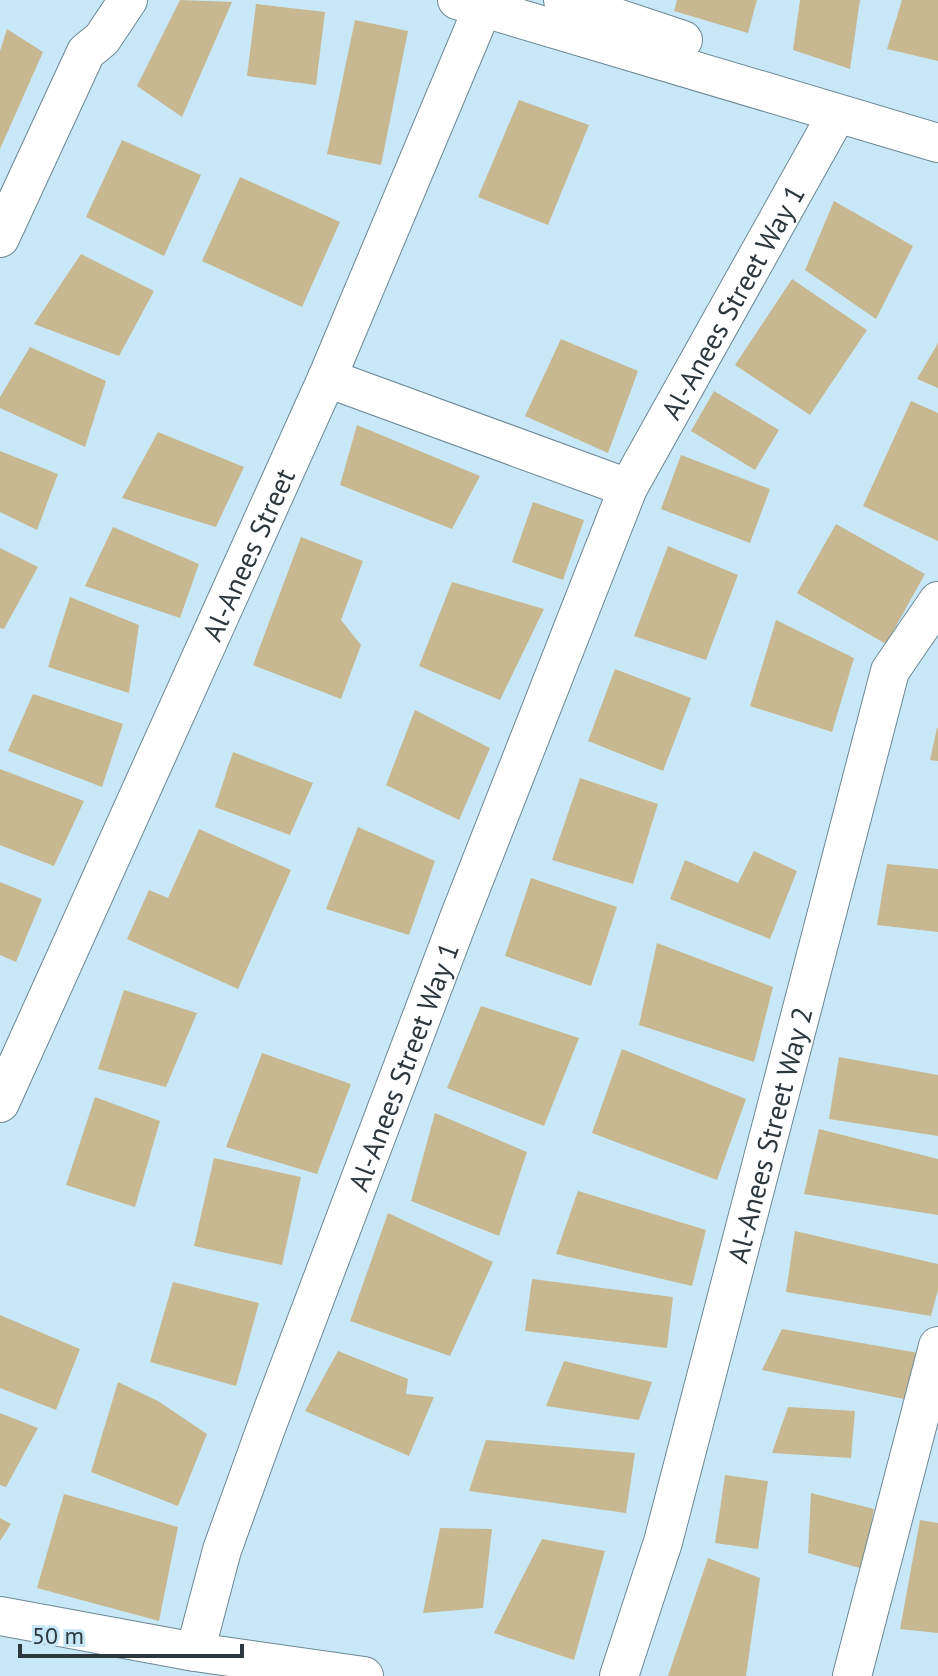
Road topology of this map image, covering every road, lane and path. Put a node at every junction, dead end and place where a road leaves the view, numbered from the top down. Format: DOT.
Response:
graph roads {
  1 [pos="98,0"];
  2 [pos="128,0"];
  3 [pos="563,0"];
  4 [pos="475,2"];
  5 [pos="86,52"];
  6 [pos="837,114"];
  7 [pos="938,118"];
  8 [pos="938,143"];
  9 [pos="0,238"];
  10 [pos="327,378"];
  11 [pos="628,488"];
  12 [pos="938,601"];
  13 [pos="0,1103"];
  14 [pos="938,1346"];
  15 [pos="0,1616"];
  16 [pos="195,1652"];
  17 [pos="364,1676"];
  18 [pos="619,1676"];
  19 [pos="852,1676"];
  1 -- 5 [label="street"];
  2 -- 5 [label="street"];
  3 -- 7 [label="street"];
  4 -- 6 [label="street"];
  4 -- 10 [label="street, Al-Anees Street"];
  5 -- 9 [label="street"];
  6 -- 8 [label="street"];
  6 -- 11 [label="street, Al-Anees Street Way 1"];
  10 -- 11 [label="street"];
  10 -- 13 [label="street, Al-Anees Street"];
  11 -- 16 [label="street, Al-Anees Street Way 1"];
  12 -- 18 [label="street, Al-Anees Street Way 2"];
  14 -- 19 [label="street"];
  15 -- 16 [label="street"];
  16 -- 17 [label="street"];
}
